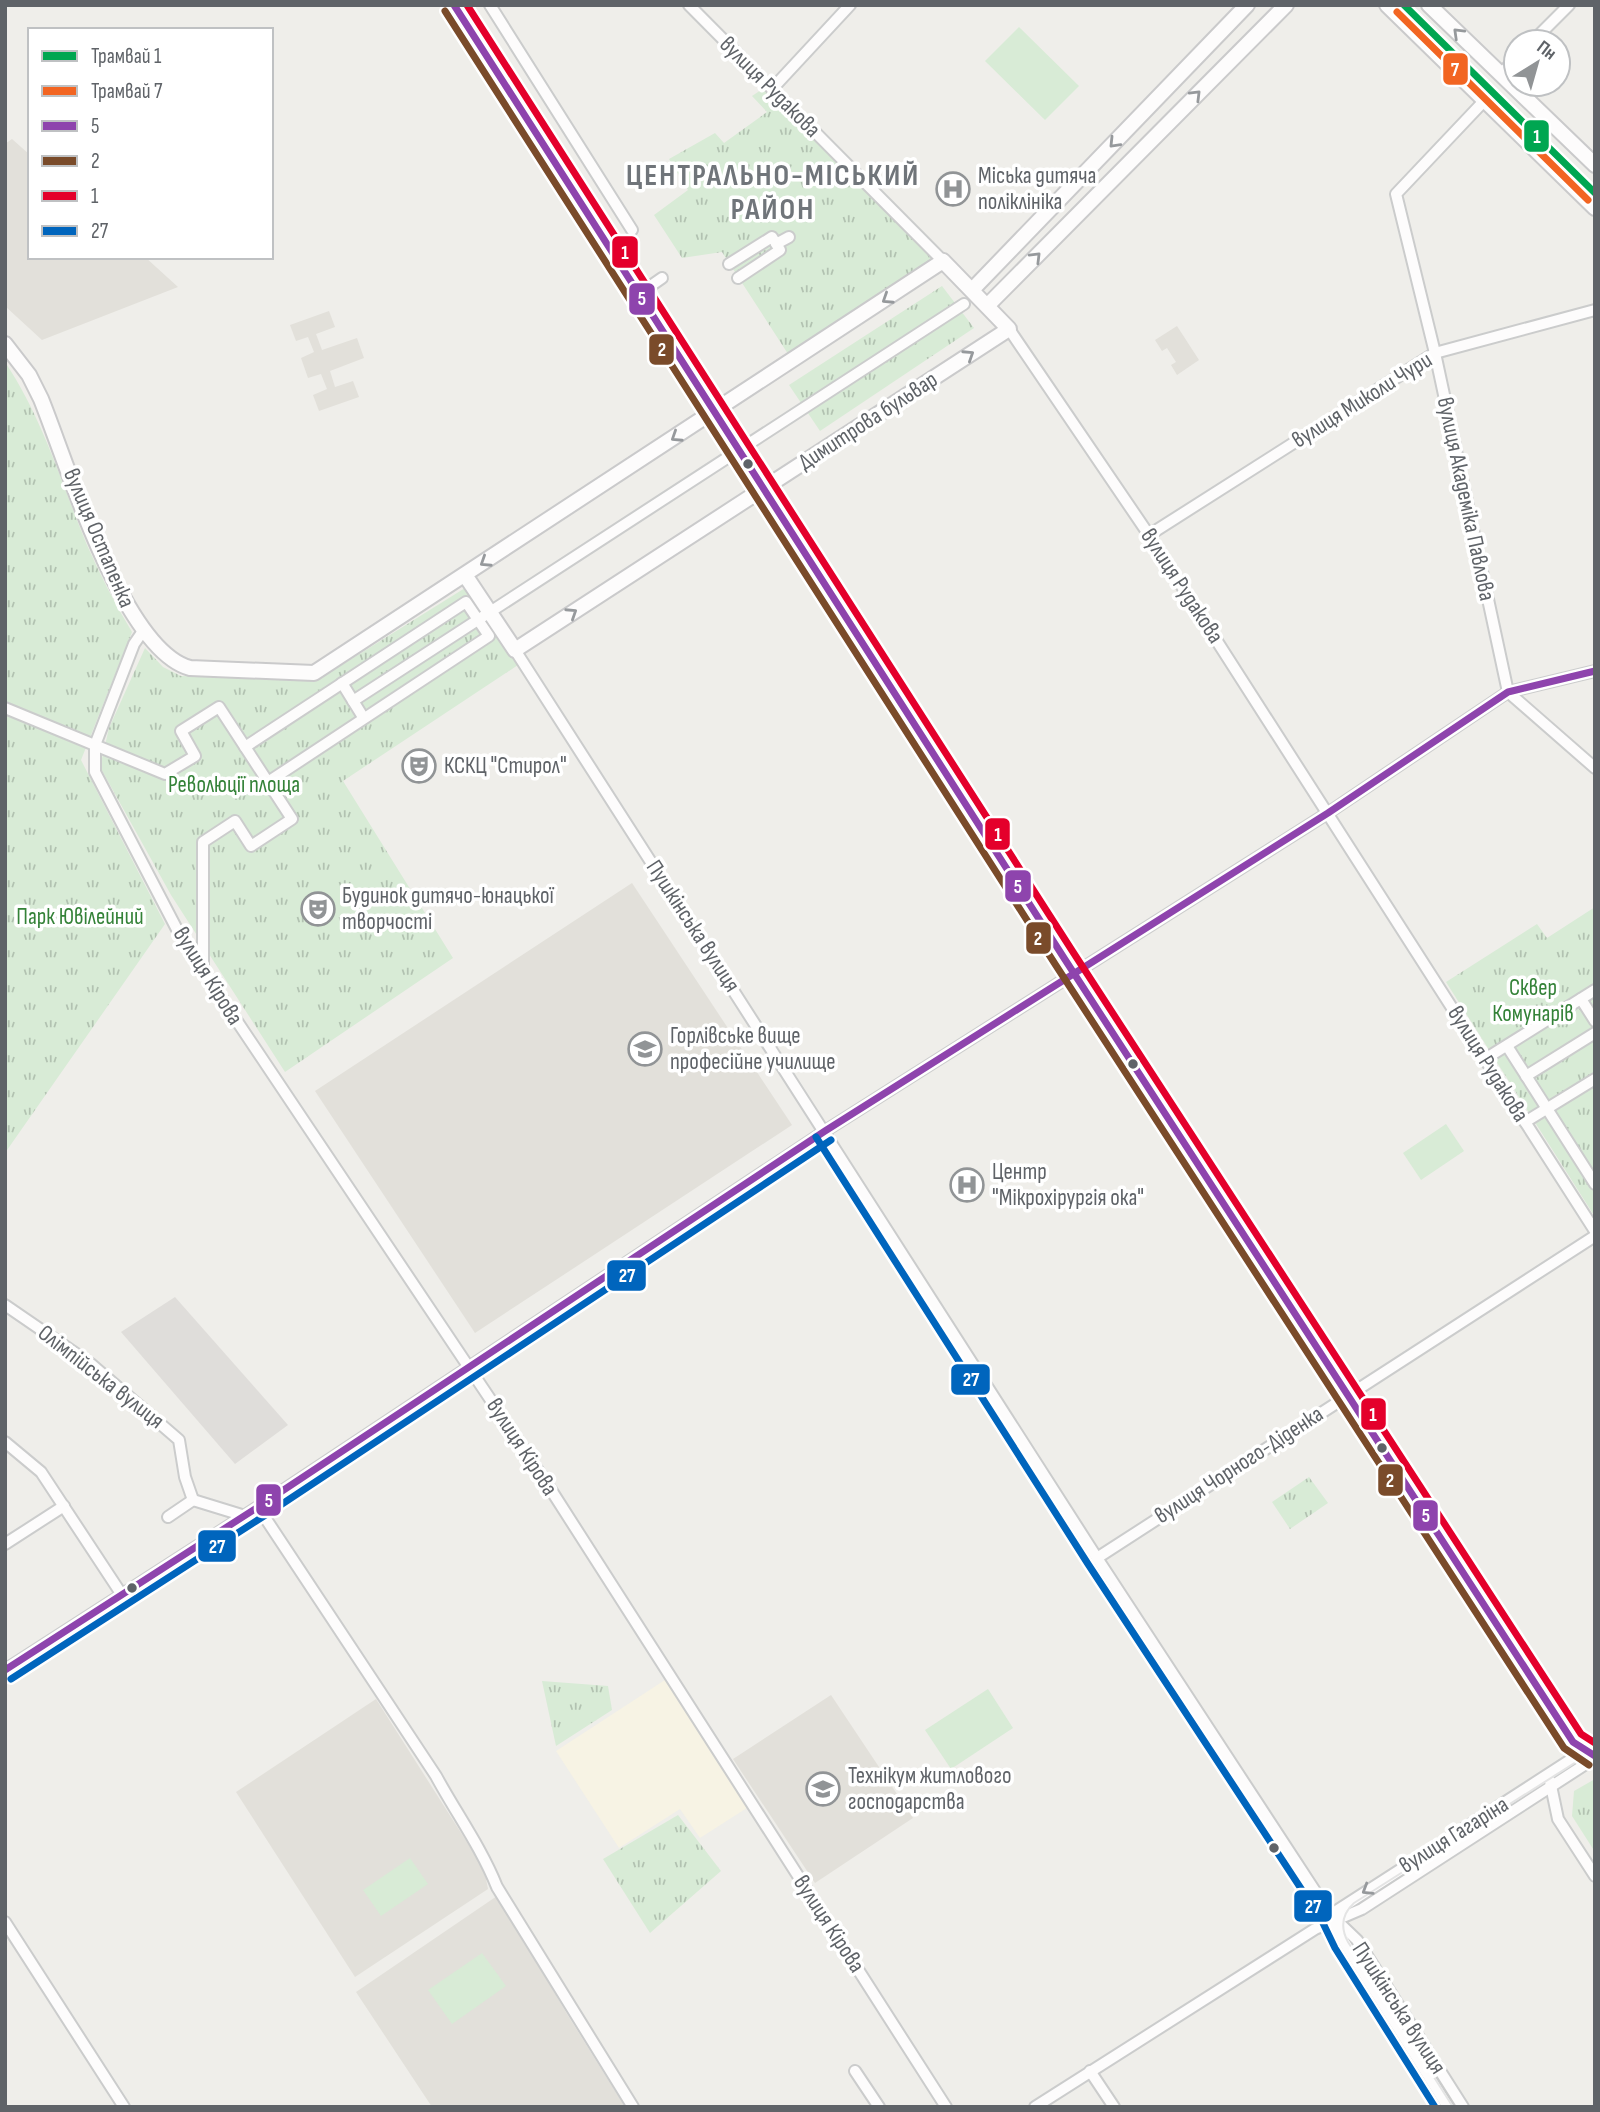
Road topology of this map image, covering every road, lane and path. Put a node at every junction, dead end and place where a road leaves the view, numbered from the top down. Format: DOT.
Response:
graph roads {
  1 [pos="454,5"];
  2 [pos="490,5"];
  3 [pos="690,5"];
  4 [pos="850,5"];
  5 [pos="1247,5"];
  6 [pos="1286,5"];
  7 [pos="1387,5"];
  8 [pos="1429,5"];
  9 [pos="1569,5"];
  10 [pos="1546,28"];
  11 [pos="1500,75"];
  12 [pos="772,89"];
  13 [pos="1485,100"];
  14 [pos="1595,165"];
  15 [pos="1595,208"];
  16 [pos="632,230"];
  17 [pos="789,237"];
  18 [pos="776,244"];
  19 [pos="943,261"];
  20 [pos="730,264"];
  21 [pos="662,278"];
  22 [pos="738,278"];
  23 [pos="972,290"];
  24 [pos="639,294"];
  25 [pos="964,304"];
  26 [pos="988,305"];
  27 [pos="1595,310"];
  28 [pos="1009,329"];
  29 [pos="5,344"];
  30 [pos="1435,353"];
  31 [pos="714,412"];
  32 [pos="738,449"];
  33 [pos="764,489"];
  34 [pos="1149,535"];
  35 [pos="464,575"];
  36 [pos="484,616"];
  37 [pos="143,631"];
  38 [pos="515,650"];
  39 [pos="1595,671"];
  40 [pos="342,683"];
  41 [pos="1508,692"];
  42 [pos="353,701"];
  43 [pos="5,708"];
  44 [pos="363,717"];
  45 [pos="94,745"];
  46 [pos="245,747"];
  47 [pos="1595,768"];
  48 [pos="268,782"];
  49 [pos="1328,813"];
  50 [pos="203,969"];
  51 [pos="1074,974"];
  52 [pos="1595,990"];
  53 [pos="1581,999"];
  54 [pos="1595,1021"];
  55 [pos="1595,1033"];
  56 [pos="1507,1046"];
  57 [pos="1485,1059"];
  58 [pos="1526,1076"];
  59 [pos="1595,1079"];
  60 [pos="1547,1109"];
  61 [pos="1525,1122"];
  62 [pos="825,1131"];
  63 [pos="1595,1184"];
  64 [pos="1595,1231"];
  65 [pos="1595,1236"];
  66 [pos="5,1305"];
  67 [pos="468,1366"];
  68 [pos="1347,1394"];
  69 [pos="5,1442"];
  70 [pos="193,1500"];
  71 [pos="64,1506"];
  72 [pos="258,1507"];
  73 [pos="245,1516"];
  74 [pos="168,1517"];
  75 [pos="5,1544"];
  76 [pos="1097,1558"];
  77 [pos="122,1595"];
  78 [pos="5,1670"];
  79 [pos="1589,1749"];
  80 [pos="1549,1775"];
  81 [pos="1550,1787"];
  82 [pos="1595,1876"];
  83 [pos="1362,1909"];
  84 [pos="1333,1919"];
  85 [pos="5,1923"];
  86 [pos="1357,1940"];
  87 [pos="855,2071"];
  88 [pos="1090,2071"];
  89 [pos="124,2107"];
  90 [pos="633,2107"];
  91 [pos="879,2107"];
  92 [pos="946,2107"];
  93 [pos="1035,2107"];
  94 [pos="1114,2107"];
  95 [pos="1448,2107"];
  96 [pos="1463,2107"];
  1 -- 24 [label="street"];
  2 -- 16 [label="street"];
  3 -- 12 [label="street, вулиця Рудакова"];
  4 -- 12 [label="street"];
  5 -- 23 [label="street, one-way"];
  26 -- 6 [label="street, one-way"];
  7 -- 13 [label="street"];
  11 -- 8 [label="street, one-way"];
  9 -- 10 [label="street"];
  11 -- 14 [label="street"];
  12 -- 19 [label="street, вулиця Рудакова"];
  13 -- 15 [label="street"];
  13 -- 30 [label="street, вулиця Академіка Павлова"];
  17 -- 18 [label="street"];
  18 -- 20 [label="street"];
  18 -- 22 [label="street"];
  19 -- 23 [label="street, вулиця Рудакова"];
  19 -- 31 [label="street, one-way"];
  21 -- 24 [label="street"];
  23 -- 26 [label="street, вулиця Рудакова"];
  24 -- 31 [label="street"];
  25 -- 32 [label="street"];
  26 -- 28 [label="street, вулиця Рудакова"];
  27 -- 30 [label="street, вулиця Миколи Чури"];
  33 -- 28 [label="street, Димитрова бульвар, one-way"];
  28 -- 34 [label="street, вулиця Рудакова"];
  29 -- 37 [label="street, вулиця Остапенка"];
  30 -- 34 [label="street, вулиця Миколи Чури"];
  30 -- 41 [label="street, вулиця Академіка Павлова"];
  31 -- 32 [label="street"];
  31 -- 35 [label="street, one-way"];
  32 -- 33 [label="street"];
  32 -- 36 [label="street"];
  38 -- 33 [label="street, Димитрова бульвар, one-way"];
  33 -- 51 [label="street"];
  34 -- 49 [label="street, вулиця Рудакова"];
  35 -- 36 [label="street, Пушкінська вулиця"];
  35 -- 37 [label="street, вулиця Остапенка"];
  36 -- 38 [label="street, Пушкінська вулиця"];
  36 -- 40 [label="street"];
  36 -- 42 [label="street"];
  36 -- 44 [label="street"];
  37 -- 45 [label="street, вулиця Кірова"];
  38 -- 62 [label="street, Пушкінська вулиця"];
  39 -- 41 [label="street"];
  40 -- 42 [label="street"];
  40 -- 46 [label="street"];
  41 -- 47 [label="street"];
  41 -- 49 [label="street"];
  42 -- 44 [label="street"];
  43 -- 45 [label="street"];
  44 -- 48 [label="street"];
  45 -- 46 [label="street"];
  45 -- 50 [label="street, вулиця Кірова"];
  46 -- 48 [label="street"];
  48 -- 50 [label="street"];
  49 -- 51 [label="street"];
  49 -- 57 [label="street, вулиця Рудакова"];
  50 -- 67 [label="street, вулиця Кірова"];
  51 -- 62 [label="street"];
  51 -- 68 [label="street"];
  52 -- 53 [label="street"];
  53 -- 54 [label="street"];
  53 -- 56 [label="street"];
  55 -- 58 [label="street"];
  56 -- 57 [label="street"];
  56 -- 58 [label="street"];
  57 -- 61 [label="street, вулиця Рудакова"];
  58 -- 60 [label="street"];
  59 -- 60 [label="street"];
  60 -- 61 [label="street"];
  60 -- 63 [label="street"];
  61 -- 64 [label="street, вулиця Рудакова"];
  62 -- 67 [label="street"];
  62 -- 76 [label="street, Пушкінська вулиця"];
  65 -- 68 [label="street, вулиця Чорного-Діденка"];
  66 -- 70 [label="street, Олімпійська вулиця"];
  67 -- 72 [label="street"];
  67 -- 92 [label="street, вулиця Кірова"];
  68 -- 76 [label="street, вулиця Чорного-Діденка"];
  68 -- 79 [label="street"];
  69 -- 71 [label="street"];
  70 -- 73 [label="street"];
  70 -- 74 [label="street"];
  71 -- 75 [label="street"];
  71 -- 77 [label="street"];
  72 -- 73 [label="street"];
  72 -- 90 [label="street"];
  73 -- 77 [label="street"];
  76 -- 84 [label="street, Пушкінська вулиця"];
  77 -- 78 [label="street"];
  79 -- 80 [label="street, вулиця Гагаріна"];
  79 -- 81 [label="street, вулиця Гагаріна"];
  80 -- 81 [label="street"];
  80 -- 84 [label="street, вулиця Гагаріна, one-way"];
  81 -- 82 [label="street"];
  81 -- 83 [label="street, вулиця Гагаріна"];
  83 -- 84 [label="street, вулиця Гагаріна"];
  83 -- 86 [label="street"];
  84 -- 86 [label="street, Пушкінська вулиця"];
  84 -- 88 [label="street, вулиця Гагаріна"];
  84 -- 95 [label="street, Пушкінська вулиця"];
  85 -- 89 [label="street"];
  86 -- 96 [label="street, Пушкінська вулиця"];
  87 -- 91 [label="street"];
  88 -- 93 [label="street, вулиця Гагаріна"];
  88 -- 94 [label="street"];
}
